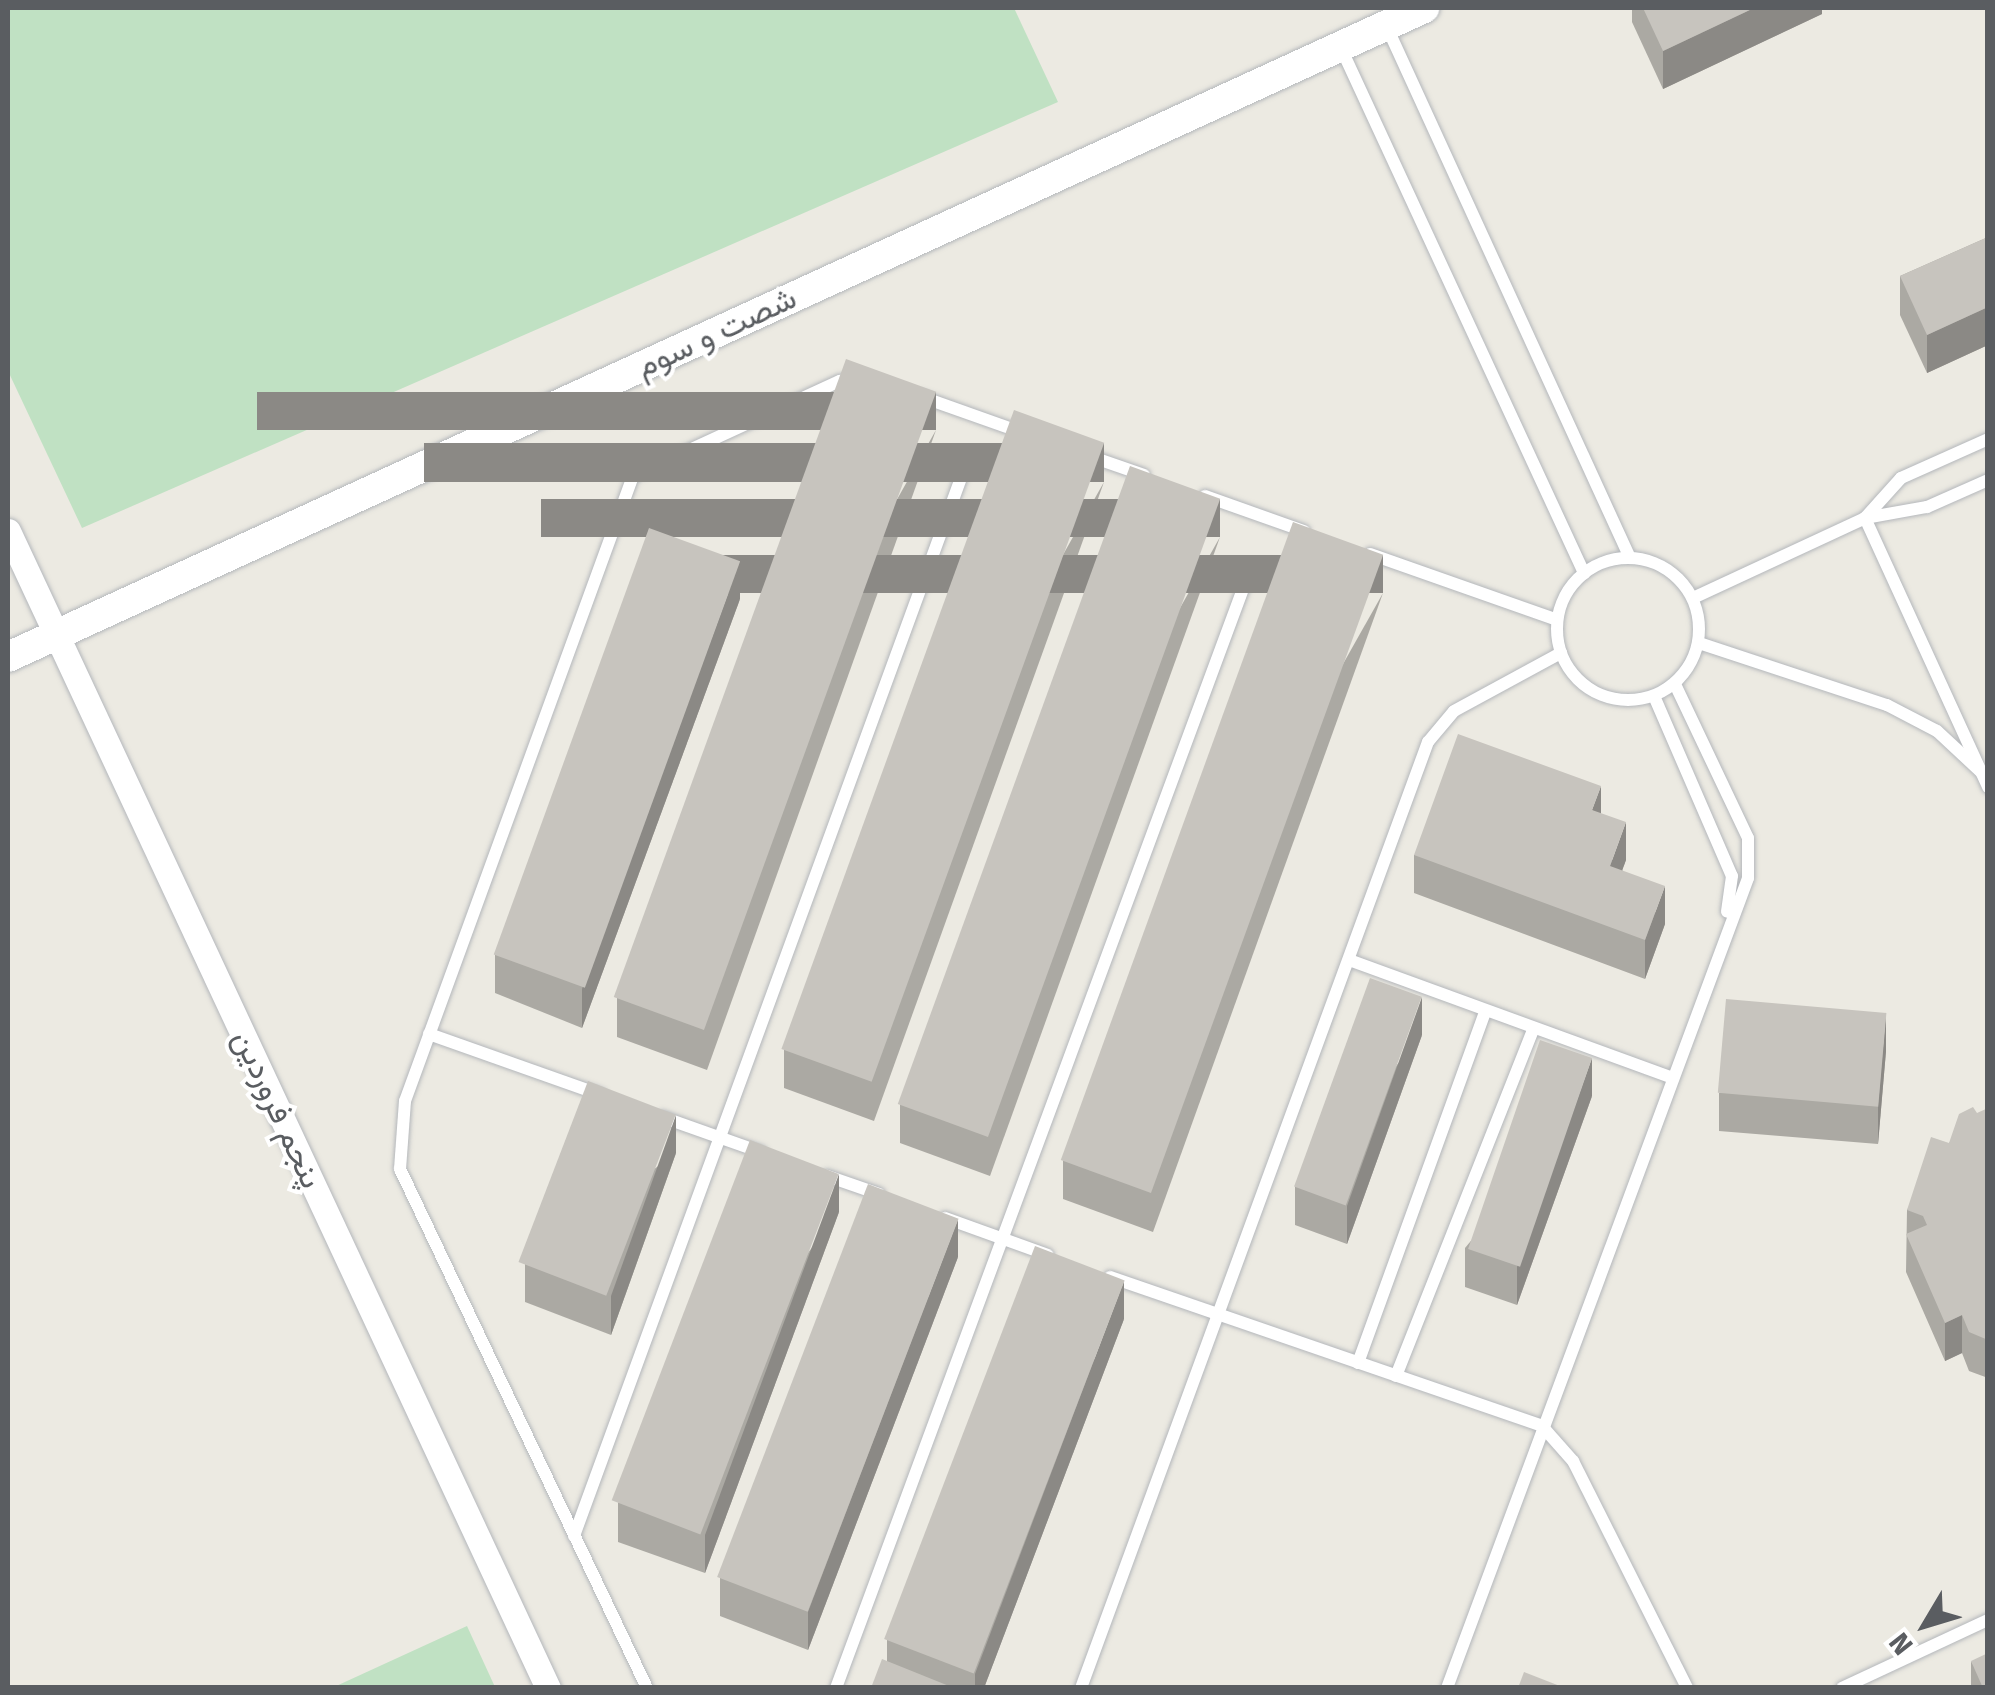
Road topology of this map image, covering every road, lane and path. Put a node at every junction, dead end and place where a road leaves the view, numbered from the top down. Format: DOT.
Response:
graph roads {
  1 [pos="1424,8"];
  2 [pos="1386,25"];
  3 [pos="1340,46"];
  4 [pos="879,382"];
  5 [pos="898,388"];
  6 [pos="1030,434"];
  7 [pos="1988,438"];
  8 [pos="1067,448"];
  9 [pos="961,478"];
  10 [pos="1988,480"];
  11 [pos="1161,481"];
  12 [pos="1180,488"];
  13 [pos="1865,518"];
  14 [pos="8,531"];
  15 [pos="1312,534"];
  16 [pos="1350,547"];
  17 [pos="1630,558"];
  18 [pos="1584,572"];
  19 [pos="1248,578"];
  20 [pos="1693,598"];
  21 [pos="1557,620"];
  22 [pos="56,635"];
  23 [pos="1699,643"];
  24 [pos="1562,652"];
  25 [pos="8,657"];
  26 [pos="1675,684"];
  27 [pos="1654,696"];
  28 [pos="1980,770"];
  29 [pos="1988,787"];
  30 [pos="1725,926"];
  31 [pos="1348,960"];
  32 [pos="1486,1010"];
  33 [pos="1534,1028"];
  34 [pos="429,1034"];
  35 [pos="1670,1077"];
  36 [pos="612,1099"];
  37 [pos="649,1112"];
  38 [pos="722,1138"];
  39 [pos="778,1158"];
  40 [pos="816,1172"];
  41 [pos="891,1199"];
  42 [pos="928,1212"];
  43 [pos="1003,1239"];
  44 [pos="1057,1258"];
  45 [pos="1092,1271"];
  46 [pos="1218,1316"];
  47 [pos="1358,1363"];
  48 [pos="1396,1376"];
  49 [pos="1542,1426"];
  50 [pos="574,1536"];
  51 [pos="1988,1620"];
  52 [pos="548,1688"];
  53 [pos="647,1688"];
  54 [pos="836,1688"];
  55 [pos="1081,1688"];
  56 [pos="1447,1688"];
  57 [pos="1687,1688"];
  58 [pos="1842,1688"];
  1 -- 2 [label="street, شصت و سوم"];
  2 -- 3 [label="street, شصت و سوم"];
  2 -- 17 [label="lane"];
  3 -- 18 [label="lane"];
  3 -- 22 [label="street, شصت و سوم"];
  4 -- 34 [label="lane"];
  5 -- 6 [label="lane"];
  7 -- 13 [label="lane"];
  8 -- 11 [label="lane"];
  9 -- 38 [label="lane"];
  10 -- 13 [label="lane"];
  12 -- 15 [label="lane"];
  13 -- 20 [label="lane"];
  13 -- 28 [label="lane"];
  14 -- 22 [label="street, پنجم فروردین"];
  16 -- 21 [label="lane"];
  17 -- 18 [label="lane"];
  17 -- 20 [label="lane"];
  18 -- 21 [label="lane"];
  19 -- 43 [label="lane"];
  20 -- 23 [label="lane"];
  21 -- 24 [label="lane"];
  22 -- 25 [label="street, شصت و سوم"];
  22 -- 52 [label="street, پنجم فروردین"];
  23 -- 26 [label="lane"];
  23 -- 28 [label="lane"];
  24 -- 27 [label="lane"];
  24 -- 31 [label="lane"];
  26 -- 27 [label="lane"];
  26 -- 30 [label="lane"];
  27 -- 30 [label="lane"];
  28 -- 29 [label="lane"];
  30 -- 35 [label="lane"];
  31 -- 32 [label="lane"];
  31 -- 46 [label="lane"];
  32 -- 33 [label="lane"];
  32 -- 47 [label="lane"];
  33 -- 35 [label="lane"];
  33 -- 48 [label="lane"];
  34 -- 36 [label="lane"];
  34 -- 50 [label="lane"];
  35 -- 49 [label="lane"];
  37 -- 38 [label="lane"];
  38 -- 39 [label="lane"];
  38 -- 50 [label="lane"];
  40 -- 41 [label="lane"];
  42 -- 43 [label="lane"];
  43 -- 44 [label="lane"];
  43 -- 54 [label="lane"];
  45 -- 46 [label="lane"];
  46 -- 47 [label="lane"];
  46 -- 55 [label="lane"];
  47 -- 48 [label="lane"];
  48 -- 49 [label="lane"];
  49 -- 56 [label="lane"];
  49 -- 57 [label="lane"];
  50 -- 53 [label="lane"];
  51 -- 58 [label="lane"];
}
